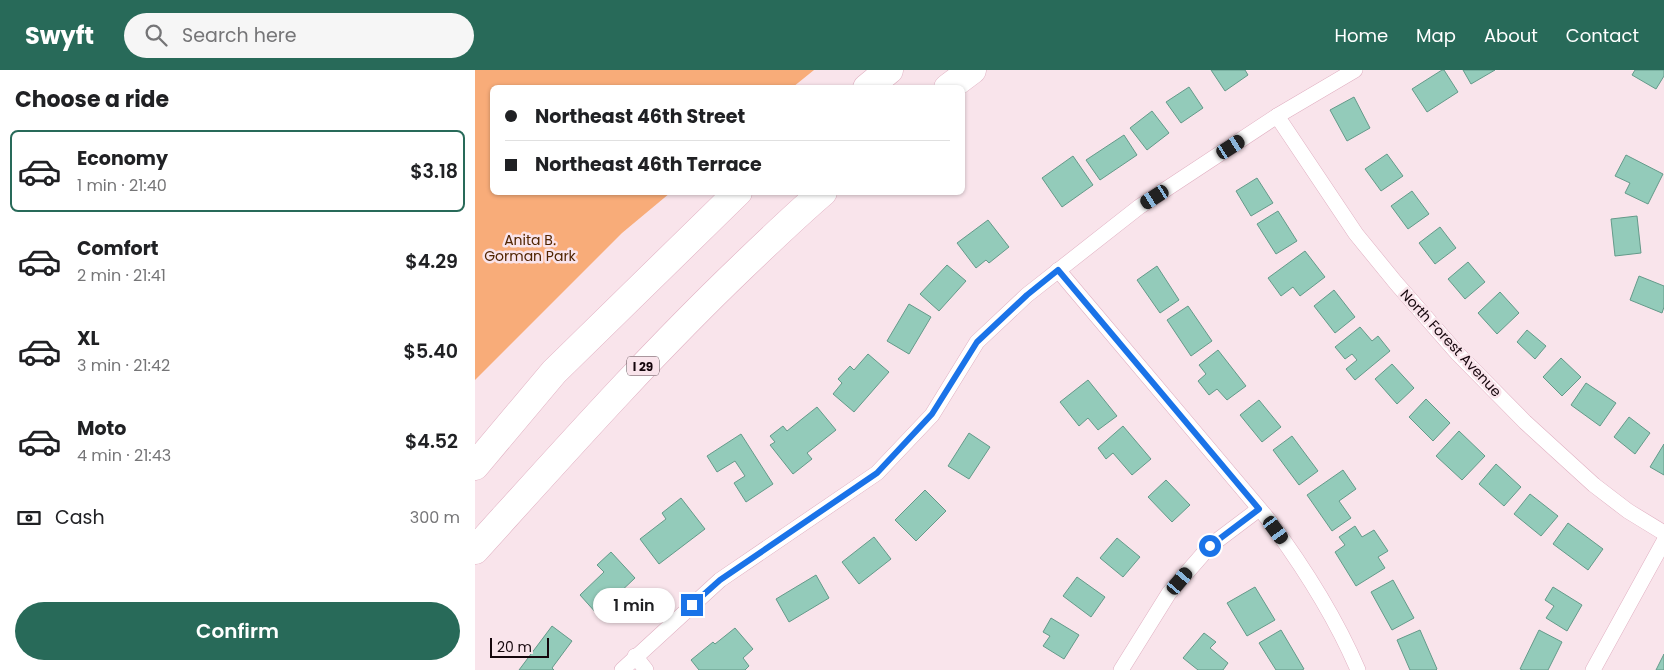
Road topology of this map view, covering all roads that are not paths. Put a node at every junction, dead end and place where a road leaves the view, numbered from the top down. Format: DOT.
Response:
graph roads {
  1 [pos="889,70"];
  2 [pos="972,70"];
  3 [pos="1355,70"];
  4 [pos="871,85"];
  5 [pos="953,85"];
  6 [pos="1277,116"];
  7 [pos="735,195"];
  8 [pos="819,195"];
  9 [pos="1058,270"];
  10 [pos="475,466"];
  11 [pos="1259,509"];
  12 [pos="1664,533"];
  13 [pos="1664,542"];
  14 [pos="475,550"];
  15 [pos="635,656"];
  16 [pos="622,670"];
  17 [pos="646,670"];
  18 [pos="1121,670"];
  19 [pos="1358,670"];
  20 [pos="1593,670"];
  1 -- 4 [label="highway"];
  2 -- 5 [label="highway"];
  3 -- 6 [label="street"];
  6 -- 9 [label="street"];
  6 -- 12 [label="street, North Forest Avenue"];
  7 -- 10 [label="highway"];
  8 -- 14 [label="highway, I 29"];
  9 -- 11 [label="street"];
  9 -- 15 [label="street"];
  11 -- 18 [label="street"];
  11 -- 19 [label="street"];
  13 -- 20 [label="street"];
  15 -- 16 [label="street"];
  15 -- 17 [label="street"];
}
